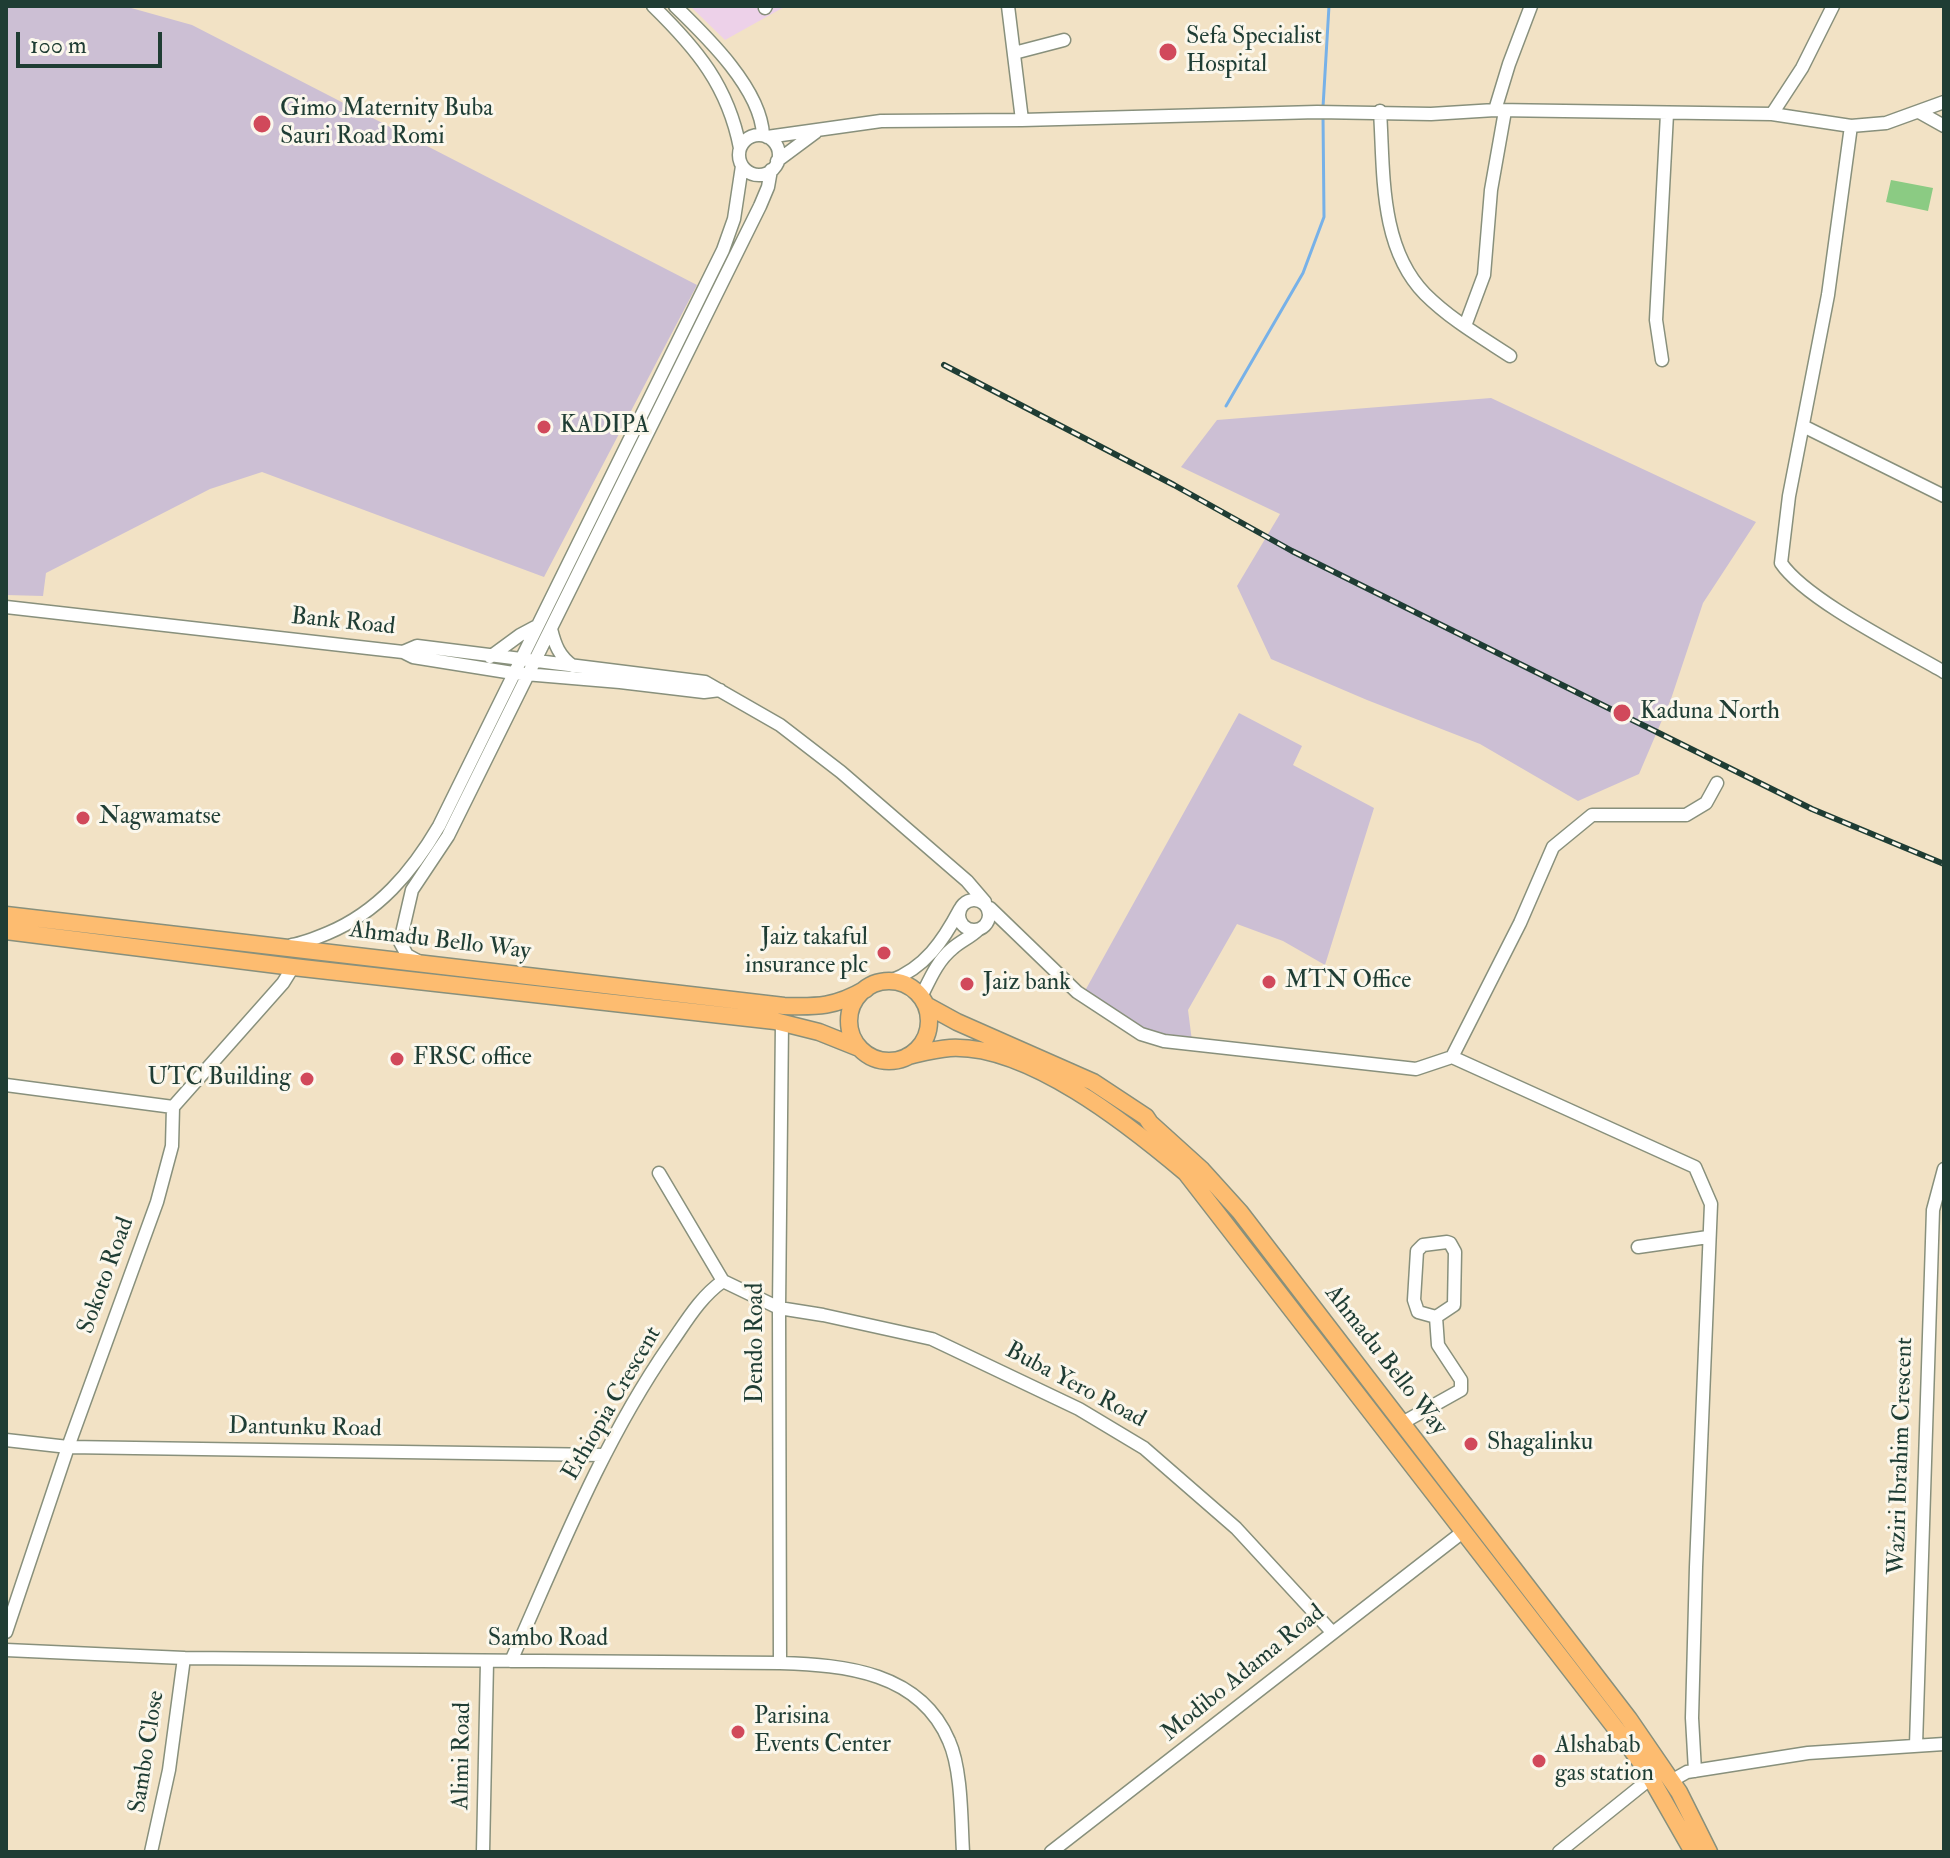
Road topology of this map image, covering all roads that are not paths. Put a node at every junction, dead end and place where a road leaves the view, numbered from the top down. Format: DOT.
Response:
graph roads {
  1 [pos="653,6"];
  2 [pos="675,6"];
  3 [pos="1008,6"];
  4 [pos="1531,6"];
  5 [pos="1833,6"];
  6 [pos="1064,40"];
  7 [pos="1014,53"];
  8 [pos="1944,102"];
  9 [pos="1500,110"];
  10 [pos="1380,111"];
  11 [pos="1919,112"];
  12 [pos="1667,114"];
  13 [pos="1772,114"];
  14 [pos="1022,120"];
  15 [pos="1851,126"];
  16 [pos="1944,126"];
  17 [pos="816,132"];
  18 [pos="765,136"];
  19 [pos="740,148"];
  20 [pos="742,166"];
  21 [pos="774,166"];
  22 [pos="1465,326"];
  23 [pos="1510,356"];
  24 [pos="1662,360"];
  25 [pos="1803,426"];
  26 [pos="1944,496"];
  27 [pos="6,607"];
  28 [pos="535,627"];
  29 [pos="551,629"];
  30 [pos="487,663"];
  31 [pos="573,666"];
  32 [pos="516,667"];
  33 [pos="532,668"];
  34 [pos="1944,672"];
  35 [pos="552,676"];
  36 [pos="720,690"];
  37 [pos="501,698"];
  38 [pos="517,700"];
  39 [pos="1717,783"];
  40 [pos="957,872"];
  41 [pos="987,905"];
  42 [pos="961,907"];
  43 [pos="6,915"];
  44 [pos="981,928"];
  45 [pos="6,931"];
  46 [pos="1013,932"];
  47 [pos="272,946"];
  48 [pos="429,965"];
  49 [pos="293,967"];
  50 [pos="890,981"];
  51 [pos="866,989"];
  52 [pos="923,1001"];
  53 [pos="782,1022"];
  54 [pos="859,1048"];
  55 [pos="908,1056"];
  56 [pos="1452,1057"];
  57 [pos="6,1085"];
  58 [pos="173,1107"];
  59 [pos="1944,1169"];
  60 [pos="659,1173"];
  61 [pos="1708,1237"];
  62 [pos="1638,1247"];
  63 [pos="1944,1263"];
  64 [pos="1931,1269"];
  65 [pos="723,1281"];
  66 [pos="779,1308"];
  67 [pos="1436,1317"];
  68 [pos="1402,1423"];
  69 [pos="6,1440"];
  70 [pos="68,1447"];
  71 [pos="603,1455"];
  72 [pos="1464,1531"];
  73 [pos="6,1632"];
  74 [pos="1332,1632"];
  75 [pos="6,1650"];
  76 [pos="184,1658"];
  77 [pos="511,1661"];
  78 [pos="487,1662"];
  79 [pos="780,1663"];
  80 [pos="1944,1744"];
  81 [pos="1916,1745"];
  82 [pos="1695,1771"];
  83 [pos="1651,1778"];
  84 [pos="1671,1781"];
  85 [pos="151,1852"];
  86 [pos="483,1852"];
  87 [pos="963,1852"];
  88 [pos="1051,1852"];
  89 [pos="1559,1852"];
  90 [pos="1693,1852"];
  91 [pos="1709,1852"];
  1 -- 19 [label="street"];
  2 -- 18 [label="street"];
  3 -- 7 [label="street"];
  4 -- 9 [label="street"];
  5 -- 13 [label="street"];
  6 -- 7 [label="street"];
  7 -- 14 [label="street"];
  8 -- 11 [label="street"];
  9 -- 10 [label="street"];
  9 -- 12 [label="street"];
  9 -- 22 [label="street"];
  10 -- 14 [label="street"];
  10 -- 22 [label="street"];
  11 -- 15 [label="street"];
  11 -- 16 [label="street"];
  12 -- 13 [label="street"];
  12 -- 24 [label="street"];
  13 -- 15 [label="street"];
  14 -- 17 [label="street"];
  15 -- 25 [label="street"];
  17 -- 18 [label="street"];
  17 -- 21 [label="street"];
  18 -- 19 [label="street"];
  18 -- 21 [label="street"];
  19 -- 20 [label="street"];
  20 -- 21 [label="street"];
  20 -- 28 [label="street"];
  21 -- 29 [label="street"];
  22 -- 23 [label="street"];
  25 -- 26 [label="street"];
  25 -- 34 [label="street"];
  27 -- 30 [label="street, Bank Road"];
  28 -- 30 [label="street"];
  28 -- 32 [label="street"];
  29 -- 31 [label="street"];
  29 -- 33 [label="street"];
  30 -- 32 [label="street, Bank Road"];
  30 -- 37 [label="street"];
  31 -- 33 [label="street"];
  31 -- 36 [label="street"];
  32 -- 33 [label="street"];
  32 -- 37 [label="street"];
  33 -- 35 [label="street"];
  33 -- 38 [label="street"];
  35 -- 36 [label="street"];
  35 -- 38 [label="street"];
  36 -- 40 [label="street"];
  37 -- 47 [label="street"];
  38 -- 48 [label="street"];
  39 -- 56 [label="street"];
  40 -- 41 [label="street"];
  40 -- 42 [label="street"];
  41 -- 42 [label="street"];
  41 -- 44 [label="street"];
  41 -- 46 [label="street"];
  42 -- 44 [label="street"];
  42 -- 50 [label="street"];
  43 -- 47 [label="main road, Ahmadu Bello Way"];
  44 -- 46 [label="street"];
  44 -- 52 [label="street"];
  45 -- 49 [label="main road, Ahmadu Bello Way"];
  46 -- 56 [label="street"];
  47 -- 48 [label="main road, Ahmadu Bello Way"];
  48 -- 51 [label="main road, Ahmadu Bello Way"];
  49 -- 53 [label="main road, Ahmadu Bello Way"];
  49 -- 58 [label="street"];
  50 -- 51 [label="main road"];
  50 -- 52 [label="main road"];
  51 -- 54 [label="main road"];
  52 -- 55 [label="main road"];
  52 -- 68 [label="main road, Ahmadu Bello Way"];
  53 -- 54 [label="main road, Ahmadu Bello Way"];
  53 -- 66 [label="street, Dendo Road"];
  54 -- 55 [label="main road"];
  55 -- 72 [label="main road, Ahmadu Bello Way"];
  56 -- 61 [label="street"];
  57 -- 58 [label="street"];
  58 -- 70 [label="street, Sokoto Road"];
  59 -- 64 [label="street, Waziri Ibrahim Crescent"];
  60 -- 65 [label="street"];
  61 -- 62 [label="street"];
  61 -- 82 [label="street"];
  63 -- 64 [label="street"];
  64 -- 81 [label="street, Waziri Ibrahim Crescent"];
  65 -- 66 [label="street"];
  65 -- 71 [label="street, Ethiopia Crescent"];
  66 -- 74 [label="street, Buba Yero Road"];
  66 -- 79 [label="street, Dendo Road"];
  67 -- 67 [label="street"];
  67 -- 68 [label="street"];
  68 -- 84 [label="main road, Ahmadu Bello Way"];
  69 -- 70 [label="street, Dantunku Road"];
  70 -- 71 [label="street, Dantunku Road"];
  70 -- 73 [label="street, Sokoto Road"];
  71 -- 77 [label="street, Ethiopia Crescent"];
  72 -- 74 [label="street, Modibo Adama Road"];
  72 -- 83 [label="main road, Ahmadu Bello Way"];
  74 -- 88 [label="street, Modibo Adama Road"];
  75 -- 76 [label="street, Sambo Road"];
  76 -- 78 [label="street, Sambo Road"];
  76 -- 85 [label="street, Sambo Close"];
  77 -- 78 [label="street, Sambo Road"];
  77 -- 79 [label="street, Sambo Road"];
  78 -- 86 [label="street, Alimi Road"];
  79 -- 87 [label="street, Sambo Road"];
  80 -- 81 [label="street"];
  81 -- 82 [label="street"];
  82 -- 84 [label="street"];
  83 -- 89 [label="street"];
  83 -- 90 [label="main road, Ahmadu Bello Way"];
  84 -- 91 [label="main road, Ahmadu Bello Way"];
}
